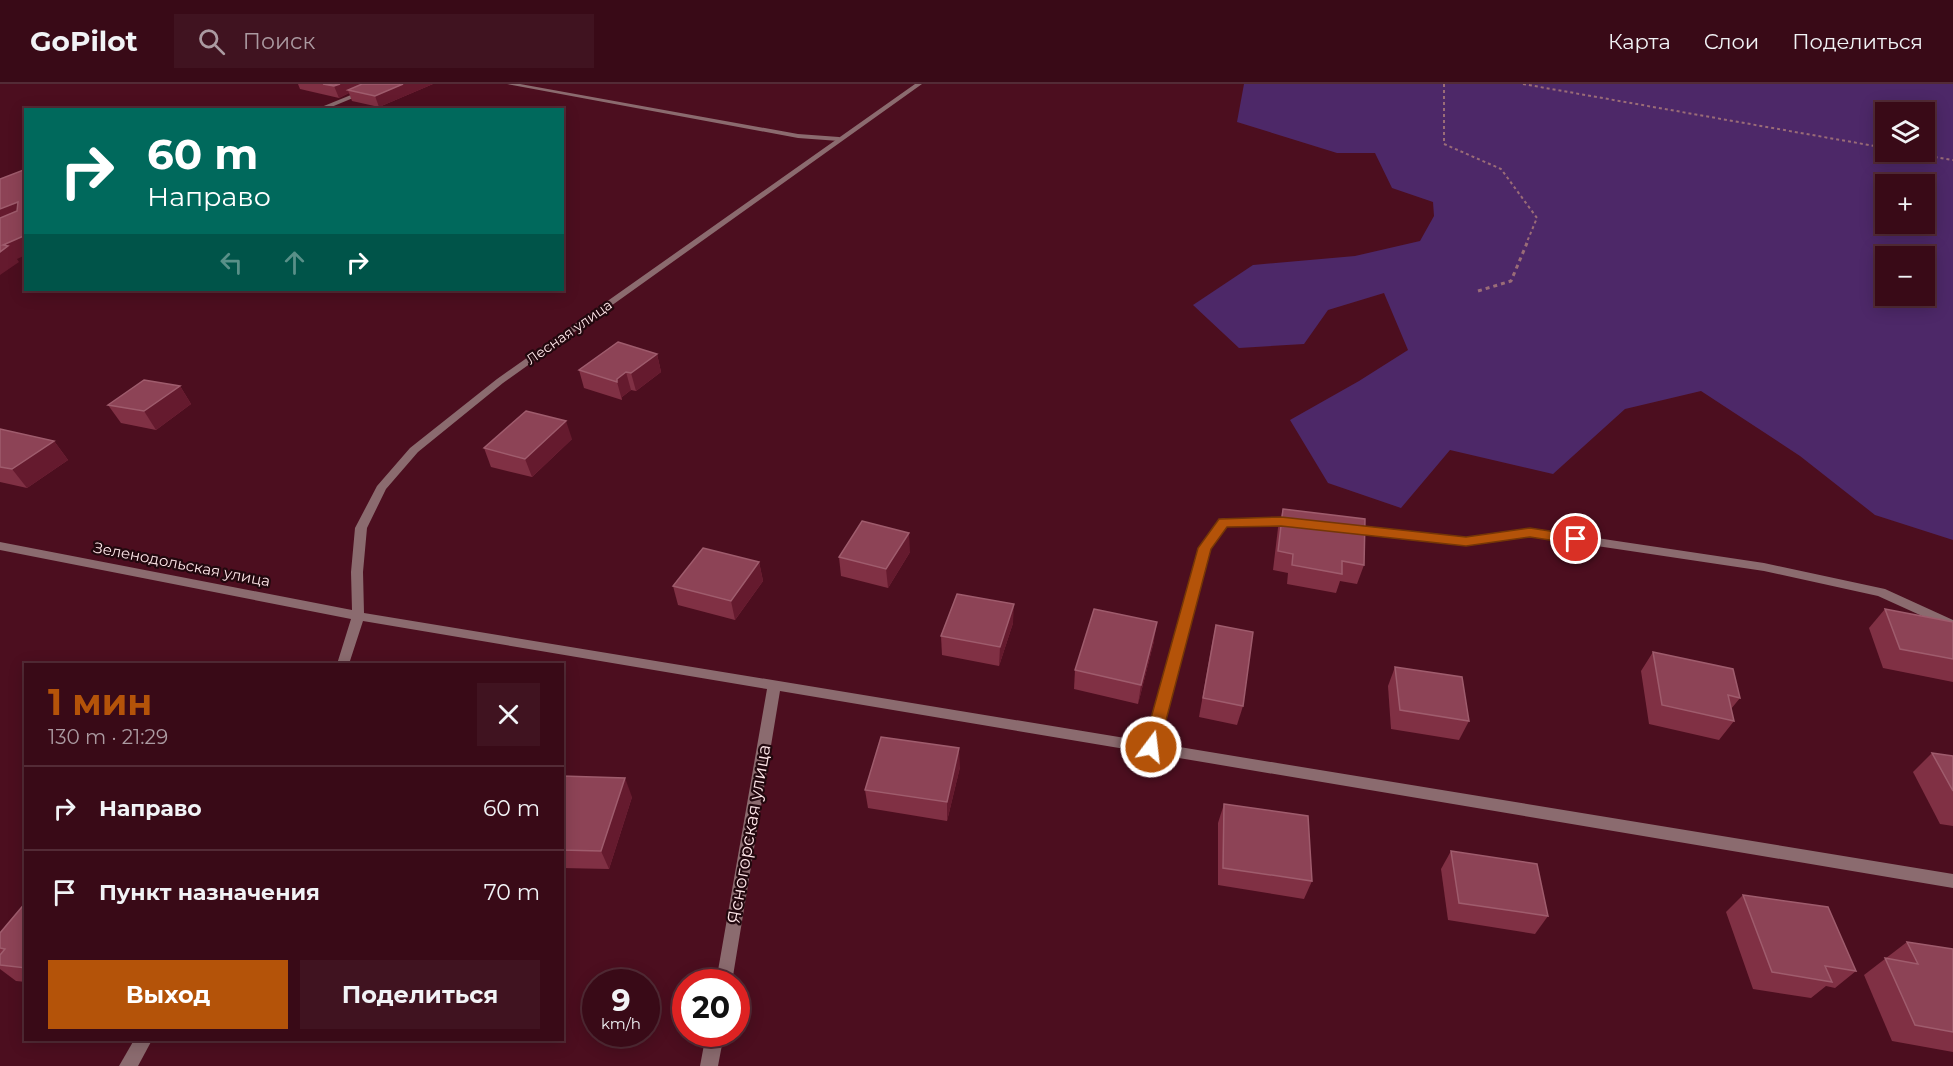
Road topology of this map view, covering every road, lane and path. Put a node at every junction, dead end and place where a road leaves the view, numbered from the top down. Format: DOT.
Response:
graph roads {
  1 [pos="384,84"];
  2 [pos="510,84"];
  3 [pos="919,84"];
  4 [pos="1444,84"];
  5 [pos="1523,84"];
  6 [pos="322,108"];
  7 [pos="839,139"];
  8 [pos="1875,146"];
  9 [pos="1935,157"];
  10 [pos="1953,160"];
  11 [pos="1478,291"];
  12 [pos="1304,524"];
  13 [pos="1338,528"];
  14 [pos="0,546"];
  15 [pos="358,616"];
  16 [pos="1953,624"];
  17 [pos="343,663"];
  18 [pos="774,686"];
  19 [pos="1151,747"];
  20 [pos="1953,882"];
  21 [pos="726,969"];
  22 [pos="142,1041"];
  23 [pos="713,1047"];
  24 [pos="128,1066"];
  25 [pos="709,1066"];
  1 -- 6 [label="street"];
  2 -- 7 [label="street"];
  3 -- 7 [label="street, Лесная улица"];
  4 -- 11 [label="path"];
  5 -- 8 [label="path"];
  7 -- 15 [label="street, Лесная улица"];
  9 -- 10 [label="path"];
  12 -- 19 [label="street"];
  13 -- 16 [label="street"];
  14 -- 15 [label="street, Зеленодольская улица"];
  15 -- 17 [label="street, Лесная улица"];
  15 -- 18 [label="street, Зеленодольская улица"];
  18 -- 19 [label="street, Зеленодольская улица"];
  18 -- 21 [label="street, Ясногорская улица"];
  19 -- 20 [label="street, Зеленодольская улица"];
  22 -- 24 [label="street"];
  23 -- 25 [label="street"];
}
